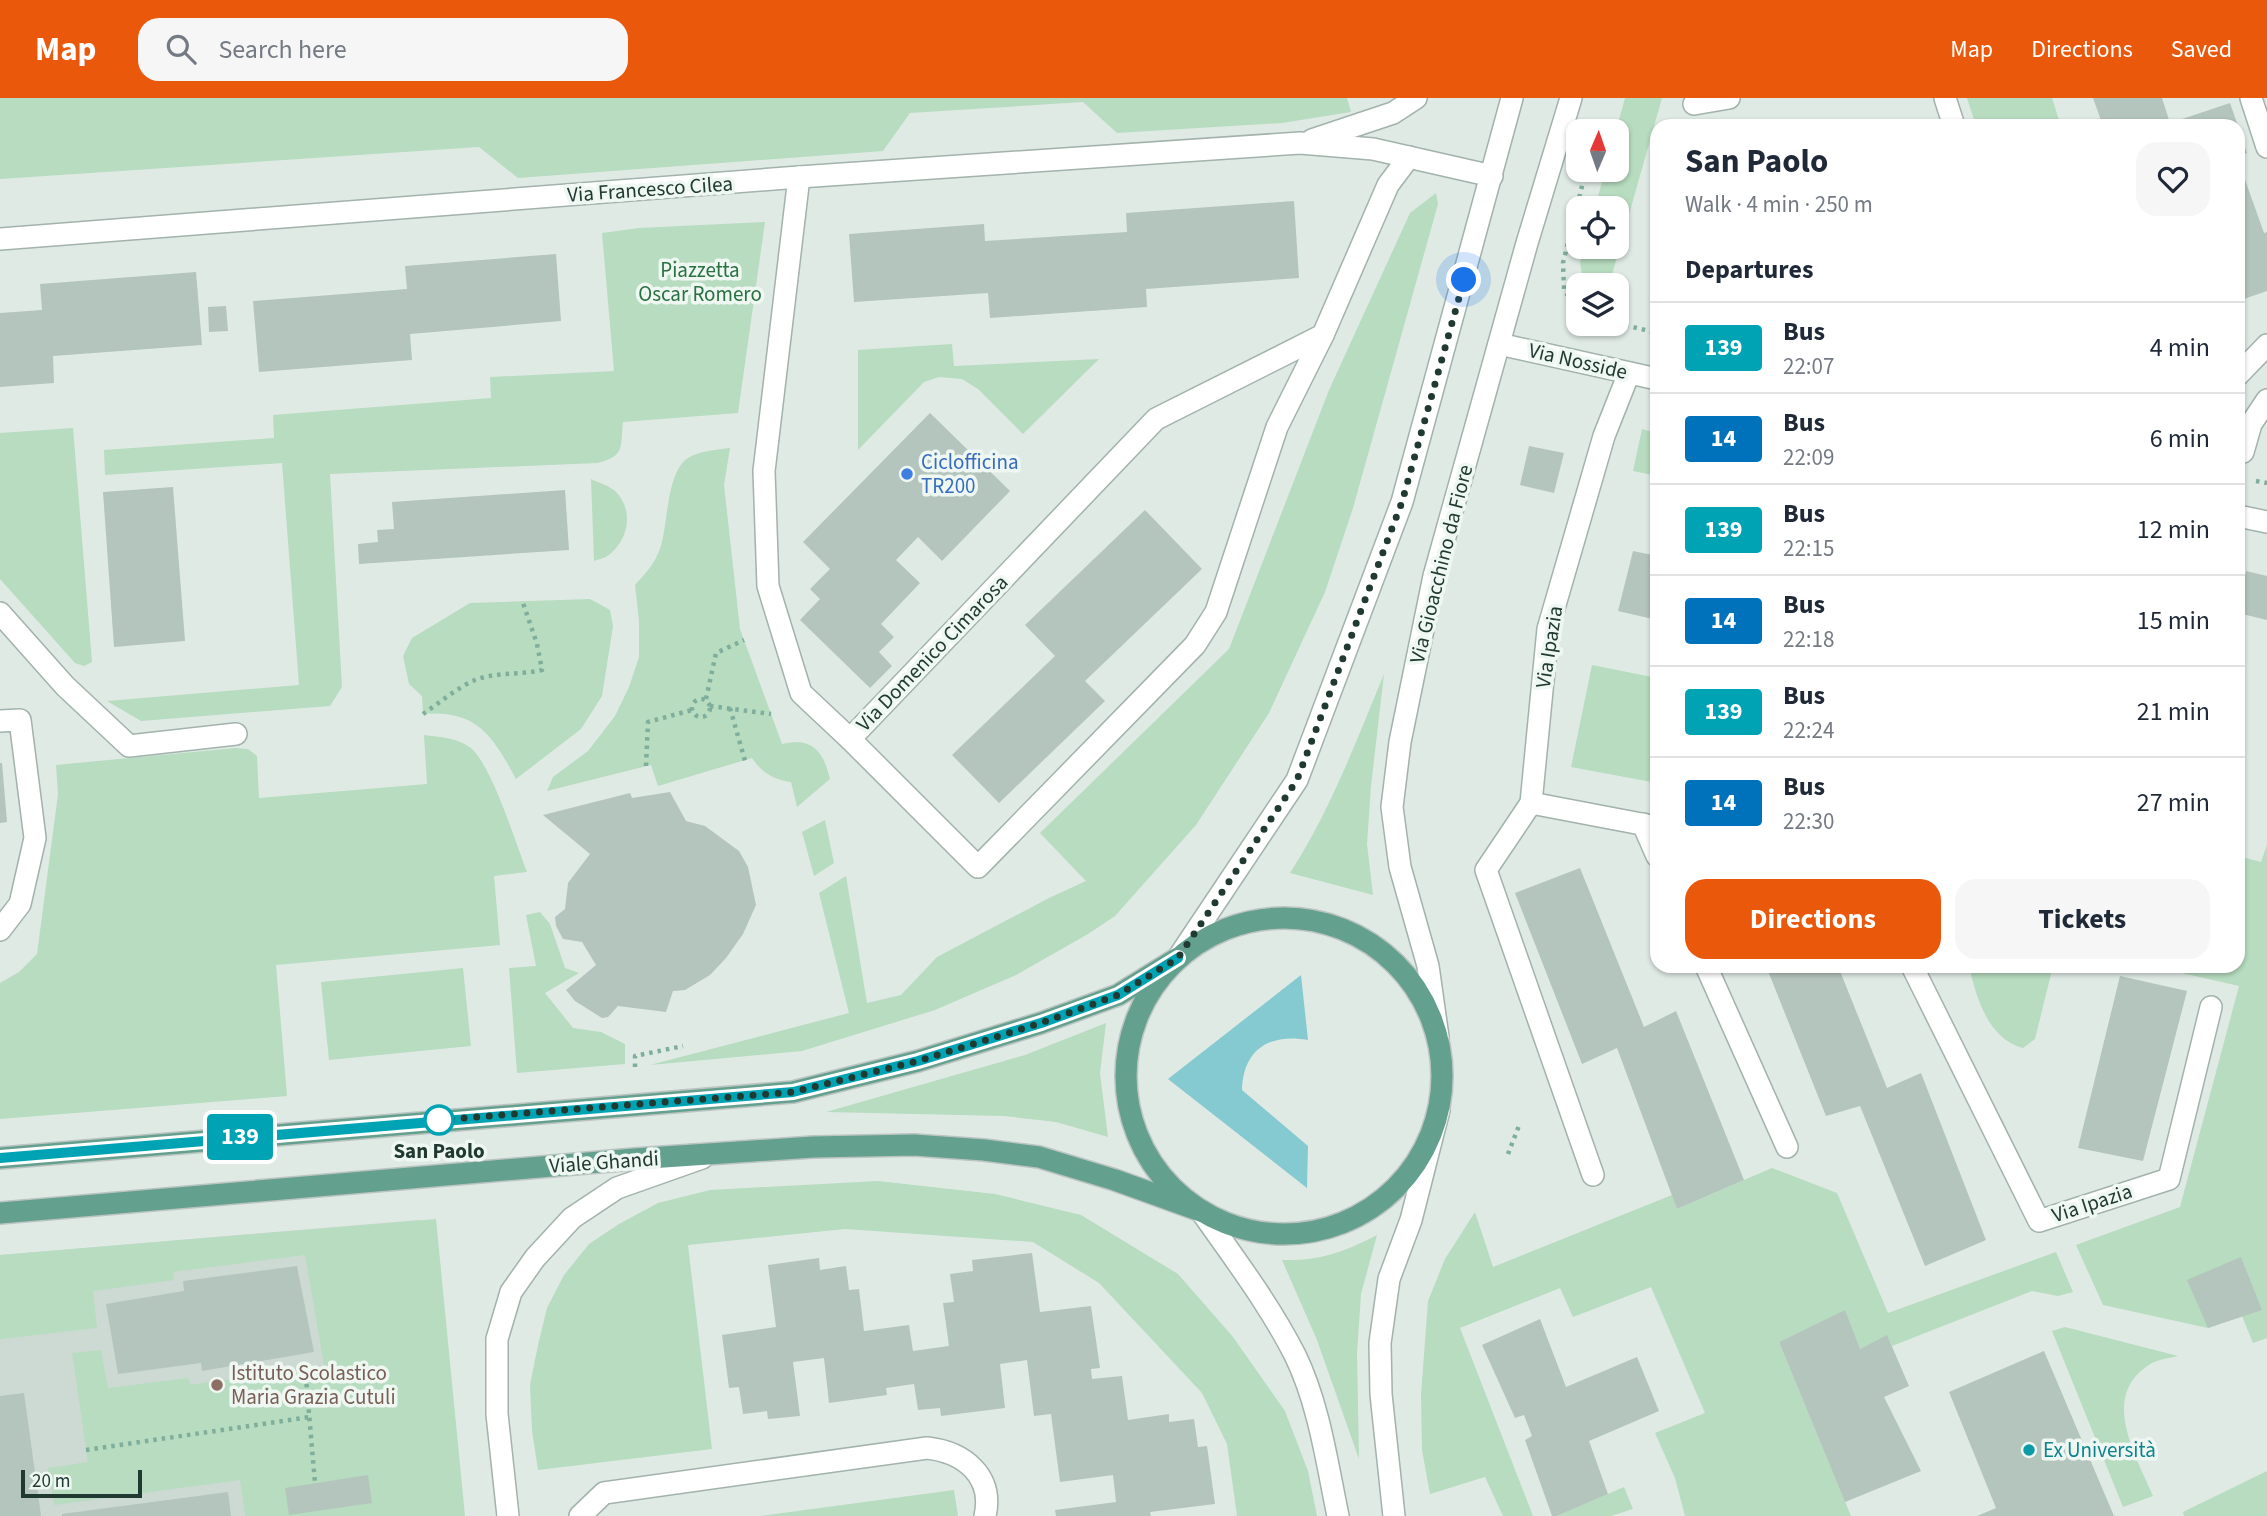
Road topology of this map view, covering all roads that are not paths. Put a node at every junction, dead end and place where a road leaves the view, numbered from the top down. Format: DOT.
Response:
graph roads {
  1 [pos="1416,98"];
  2 [pos="1512,98"];
  3 [pos="1571,98"];
  4 [pos="1729,98"];
  5 [pos="1945,98"];
  6 [pos="2251,98"];
  7 [pos="1694,104"];
  8 [pos="1952,119"];
  9 [pos="1300,143"];
  10 [pos="2267,147"];
  11 [pos="1409,157"];
  12 [pos="1492,176"];
  13 [pos="799,177"];
  14 [pos="0,239"];
  15 [pos="1323,335"];
  16 [pos="1499,344"];
  17 [pos="2267,345"];
  18 [pos="2245,368"];
  19 [pos="1629,373"];
  20 [pos="1650,378"];
  21 [pos="2267,400"];
  22 [pos="2245,448"];
  23 [pos="2245,517"];
  24 [pos="2267,522"];
  25 [pos="0,613"];
  26 [pos="0,721"];
  27 [pos="236,734"];
  28 [pos="850,739"];
  29 [pos="1531,803"];
  30 [pos="1650,825"];
  31 [pos="0,930"];
  32 [pos="1178,958"];
  33 [pos="1709,973"];
  34 [pos="1915,973"];
  35 [pos="2210,1007"];
  36 [pos="1438,1037"];
  37 [pos="1439,1110"];
  38 [pos="1787,1147"];
  39 [pos="713,1153"];
  40 [pos="0,1158"];
  41 [pos="1593,1175"];
  42 [pos="1201,1211"];
  43 [pos="0,1213"];
  44 [pos="508,1516"];
  45 [pos="580,1516"];
  46 [pos="985,1516"];
  47 [pos="1338,1516"];
  48 [pos="1394,1516"];
  1 -- 9 [label="street"];
  2 -- 12 [label="street"];
  3 -- 16 [label="street, Via Gioacchino da Fiore"];
  4 -- 7 [label="street"];
  5 -- 8 [label="street"];
  6 -- 10 [label="street"];
  9 -- 11 [label="street"];
  9 -- 13 [label="street, Via Francesco Cilea"];
  11 -- 12 [label="street"];
  11 -- 15 [label="street"];
  12 -- 32 [label="street"];
  13 -- 14 [label="street, Via Francesco Cilea"];
  13 -- 28 [label="street, Via Domenico Cimarosa"];
  15 -- 28 [label="street, Via Domenico Cimarosa"];
  15 -- 28 [label="street"];
  16 -- 19 [label="street, Via Nosside"];
  16 -- 36 [label="street, Via Gioacchino da Fiore"];
  17 -- 18 [label="street"];
  19 -- 20 [label="street, Via Nosside"];
  19 -- 29 [label="street, Via Ipazia"];
  21 -- 22 [label="street"];
  23 -- 24 [label="street"];
  25 -- 27 [label="street"];
  26 -- 31 [label="street"];
  29 -- 30 [label="street"];
  29 -- 41 [label="street"];
  32 -- 36 [label="main road"];
  32 -- 40 [label="main road"];
  32 -- 42 [label="main road"];
  33 -- 38 [label="street"];
  34 -- 35 [label="street, Via Ipazia"];
  36 -- 37 [label="main road"];
  37 -- 42 [label="main road"];
  37 -- 48 [label="street"];
  39 -- 42 [label="main road, Viale Ghandi"];
  39 -- 43 [label="main road, Viale Ghandi"];
  39 -- 44 [label="street"];
  42 -- 47 [label="street"];
  45 -- 46 [label="street"];
}
